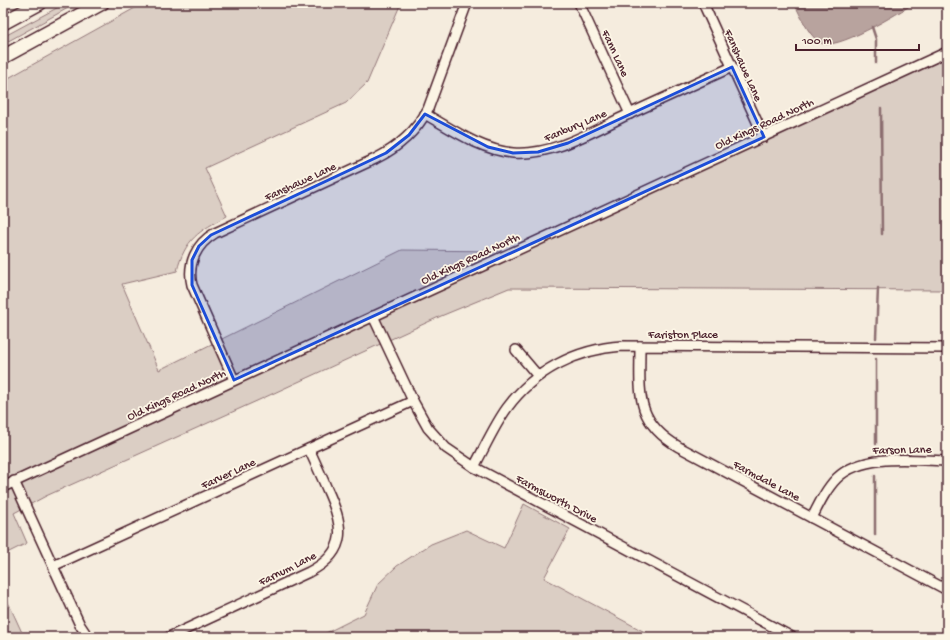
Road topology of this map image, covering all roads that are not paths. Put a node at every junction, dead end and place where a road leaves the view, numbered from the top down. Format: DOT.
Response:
graph roads {
  1 [pos="40,3"];
  2 [pos="102,3"];
  3 [pos="467,3"];
  4 [pos="579,3"];
  5 [pos="703,3"];
  6 [pos="3,23"];
  7 [pos="947,52"];
  8 [pos="3,58"];
  9 [pos="732,67"];
  10 [pos="425,114"];
  11 [pos="630,114"];
  12 [pos="764,136"];
  13 [pos="373,316"];
  14 [pos="640,346"];
  15 [pos="947,348"];
  16 [pos="516,350"];
  17 [pos="538,376"];
  18 [pos="234,380"];
  19 [pos="412,401"];
  20 [pos="309,449"];
  21 [pos="947,461"];
  22 [pos="474,467"];
  23 [pos="14,481"];
  24 [pos="3,487"];
  25 [pos="812,518"];
  26 [pos="53,566"];
  27 [pos="947,590"];
  28 [pos="88,637"];
  29 [pos="169,637"];
  30 [pos="792,637"];
  1 -- 6 [label="highway"];
  2 -- 8 [label="highway"];
  3 -- 10 [label="street, Fanshawe Lane"];
  4 -- 11 [label="street, Fann Lane"];
  5 -- 9 [label="street, Fanshawe Lane"];
  7 -- 12 [label="street, Old Kings Road North"];
  9 -- 11 [label="street, Fanbury Lane"];
  9 -- 12 [label="street, Fanshawe Lane"];
  10 -- 11 [label="street, Fanbury Lane"];
  10 -- 18 [label="street, Fanshawe Lane"];
  12 -- 13 [label="street, Old Kings Road North"];
  13 -- 18 [label="street, Old Kings Road North"];
  13 -- 19 [label="street, Farmsworth Drive"];
  14 -- 15 [label="street, Fariston Place"];
  14 -- 17 [label="street, Fariston Place"];
  14 -- 25 [label="street, Farmdale Lane"];
  16 -- 17 [label="street"];
  17 -- 22 [label="street, Fariston Place"];
  18 -- 23 [label="street, Old Kings Road North"];
  19 -- 20 [label="street, Farver Lane"];
  19 -- 22 [label="street, Farmsworth Drive"];
  20 -- 26 [label="street, Farver Lane"];
  20 -- 29 [label="street, Farnum Lane"];
  21 -- 25 [label="street, Farson Lane"];
  22 -- 30 [label="street, Farmsworth Drive"];
  23 -- 24 [label="street, Old Kings Road North"];
  23 -- 26 [label="street"];
  25 -- 27 [label="street, Farmdale Lane"];
  26 -- 28 [label="street"];
}
